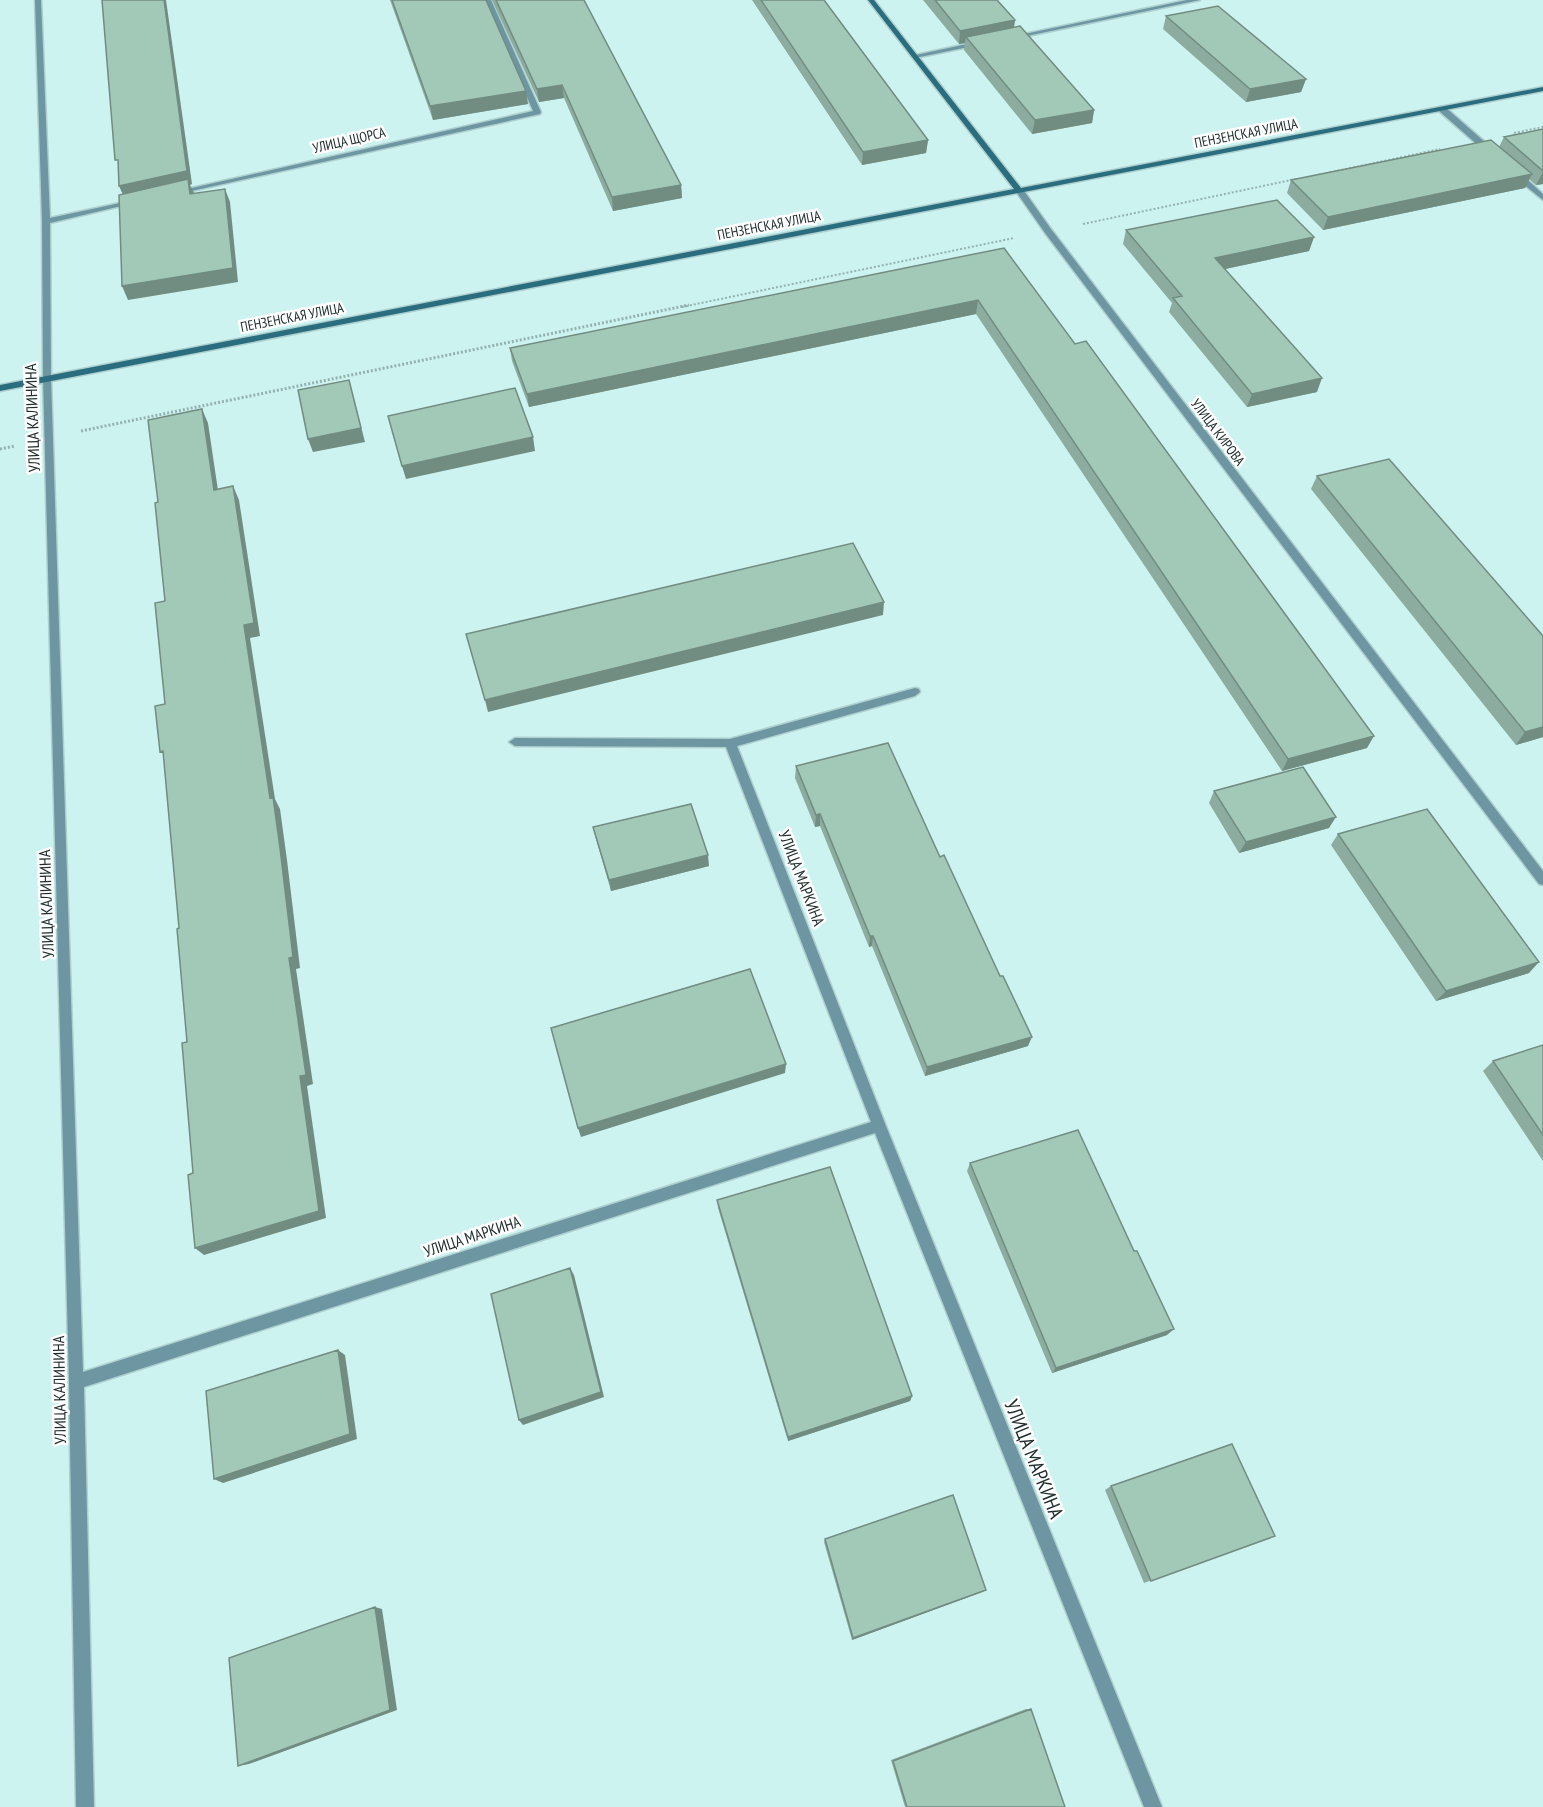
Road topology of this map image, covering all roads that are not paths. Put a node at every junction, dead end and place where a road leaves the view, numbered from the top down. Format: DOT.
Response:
graph roads {
  1 [pos="38,0"];
  2 [pos="488,0"];
  3 [pos="871,0"];
  4 [pos="1197,0"];
  5 [pos="1009,38"];
  6 [pos="986,42"];
  7 [pos="915,56"];
  8 [pos="1543,89"];
  9 [pos="1442,109"];
  10 [pos="1495,155"];
  11 [pos="1511,170"];
  12 [pos="1019,190"];
  13 [pos="163,195"];
  14 [pos="1543,198"];
  15 [pos="140,200"];
  16 [pos="46,221"];
  17 [pos="47,378"];
  18 [pos="0,387"];
  19 [pos="915,692"];
  20 [pos="515,742"];
  21 [pos="730,743"];
  22 [pos="1543,880"];
  23 [pos="879,1126"];
  24 [pos="76,1382"];
  25 [pos="85,1807"];
  26 [pos="1153,1807"];
  1 -- 16 [label="street, УЛИЦА КАЛИНИНА"];
  2 -- 13 [label="street, УЛИЦА ЩОРСА"];
  3 -- 7 [label="street, УЛИЦА КИРОВА"];
  4 -- 5 [label="street"];
  6 -- 7 [label="street"];
  7 -- 12 [label="street, УЛИЦА КИРОВА"];
  8 -- 9 [label="street, ПЕНЗЕНСКАЯ УЛИЦА"];
  9 -- 10 [label="street"];
  9 -- 12 [label="street, ПЕНЗЕНСКАЯ УЛИЦА"];
  11 -- 14 [label="street"];
  12 -- 17 [label="street, ПЕНЗЕНСКАЯ УЛИЦА"];
  12 -- 22 [label="street, УЛИЦА КИРОВА"];
  15 -- 16 [label="street"];
  16 -- 17 [label="street, УЛИЦА КАЛИНИНА"];
  17 -- 18 [label="street, ПЕНЗЕНСКАЯ УЛИЦА"];
  17 -- 24 [label="street, УЛИЦА КАЛИНИНА"];
  19 -- 21 [label="street"];
  20 -- 21 [label="street"];
  21 -- 23 [label="street, УЛИЦА МАРКИНА"];
  23 -- 24 [label="street, УЛИЦА МАРКИНА"];
  23 -- 26 [label="street, УЛИЦА МАРКИНА"];
  24 -- 25 [label="street, УЛИЦА КАЛИНИНА"];
}
